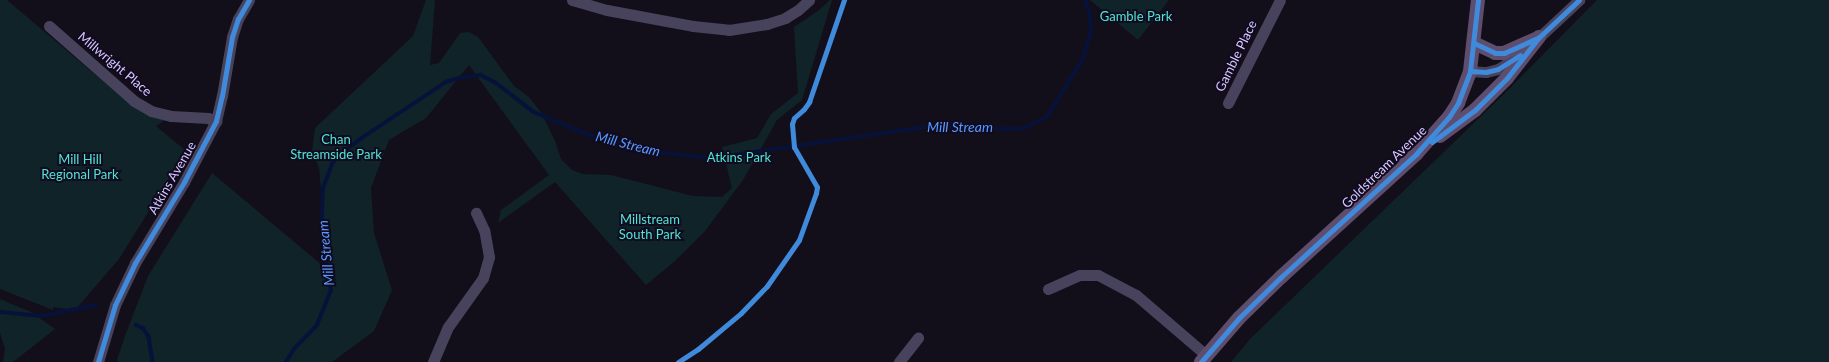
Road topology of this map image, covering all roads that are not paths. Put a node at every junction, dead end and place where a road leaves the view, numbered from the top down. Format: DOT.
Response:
graph roads {
  1 [pos="249,0"];
  2 [pos="572,0"];
  3 [pos="809,0"];
  4 [pos="1280,0"];
  5 [pos="1478,0"];
  6 [pos="1579,0"];
  7 [pos="49,26"];
  8 [pos="1539,37"];
  9 [pos="1474,43"];
  10 [pos="1470,71"];
  11 [pos="1228,103"];
  12 [pos="216,121"];
  13 [pos="1416,154"];
  14 [pos="476,212"];
  15 [pos="1048,289"];
  16 [pos="918,338"];
  17 [pos="1204,359"];
  18 [pos="98,362"];
  19 [pos="433,362"];
  20 [pos="899,362"];
  1 -- 12 [label="street, Atkins Avenue"];
  2 -- 3 [label="street"];
  4 -- 11 [label="street, Gamble Place"];
  5 -- 9 [label="main road, Goldstream Avenue"];
  6 -- 8 [label="street"];
  7 -- 12 [label="street, Millwright Place"];
  8 -- 9 [label="main road"];
  8 -- 10 [label="street"];
  8 -- 13 [label="main road"];
  9 -- 10 [label="main road, Goldstream Avenue"];
  10 -- 13 [label="main road, Goldstream Avenue"];
  12 -- 18 [label="street, Atkins Avenue"];
  13 -- 17 [label="main road, Goldstream Avenue"];
  14 -- 19 [label="street"];
  15 -- 17 [label="street"];
  16 -- 20 [label="street"];
}
